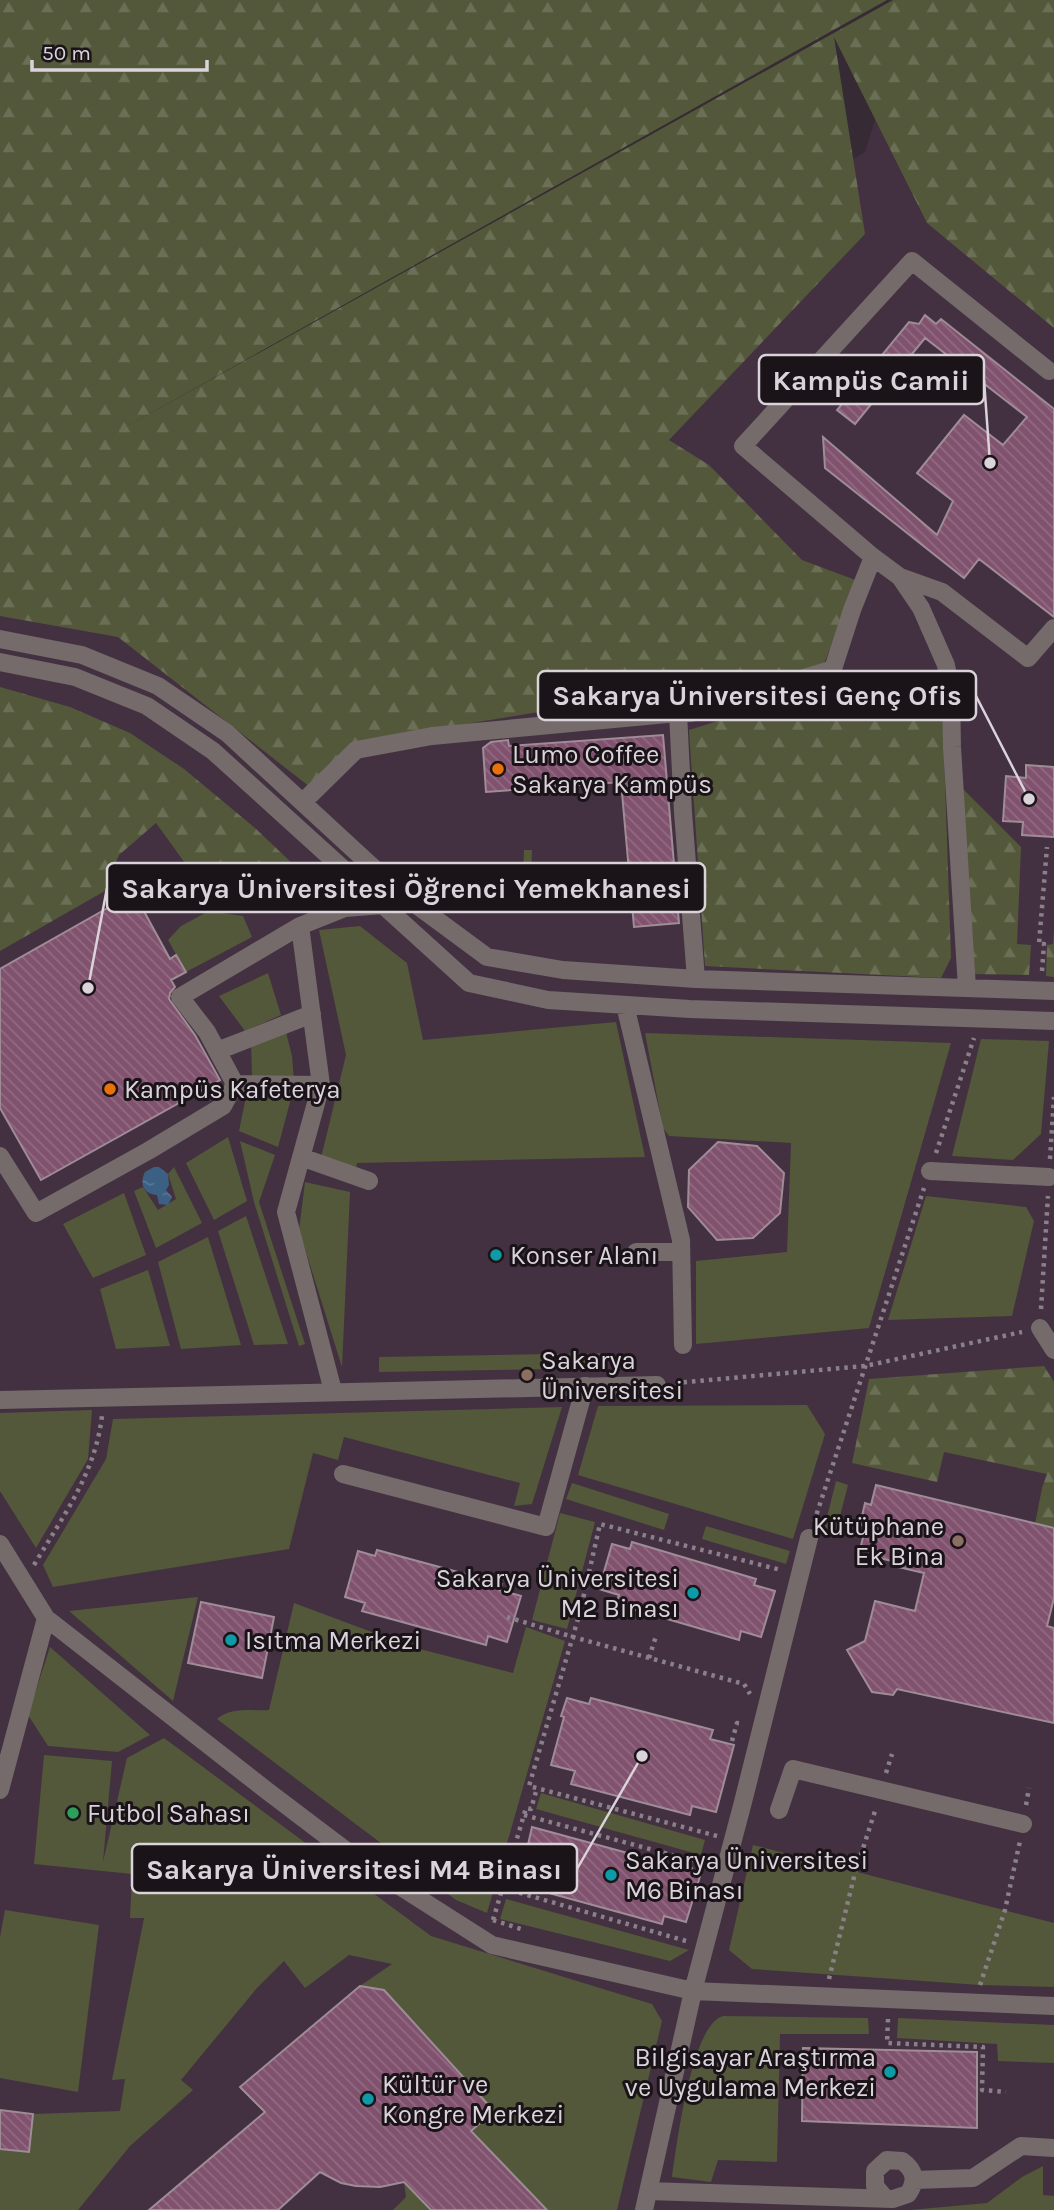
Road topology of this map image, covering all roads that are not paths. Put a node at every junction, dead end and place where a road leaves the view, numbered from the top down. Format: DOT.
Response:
graph roads {
  1 [pos="1052,370"];
  2 [pos="873,557"];
  3 [pos="900,577"];
  4 [pos="1054,628"];
  5 [pos="0,639"];
  6 [pos="0,662"];
  7 [pos="678,713"];
  8 [pos="303,802"];
  9 [pos="403,895"];
  10 [pos="383,905"];
  11 [pos="300,926"];
  12 [pos="696,979"];
  13 [pos="1048,986"];
  14 [pos="967,988"];
  15 [pos="625,1005"];
  16 [pos="312,1014"];
  17 [pos="1054,1021"];
  18 [pos="217,1051"];
  19 [pos="235,1084"];
  20 [pos="321,1085"];
  21 [pos="0,1156"];
  22 [pos="301,1157"];
  23 [pos="930,1171"];
  24 [pos="1049,1177"];
  25 [pos="369,1181"];
  26 [pos="636,1252"];
  27 [pos="681,1252"];
  28 [pos="1040,1328"];
  29 [pos="683,1345"];
  30 [pos="1054,1350"];
  31 [pos="657,1385"];
  32 [pos="585,1386"];
  33 [pos="333,1391"];
  34 [pos="0,1400"];
  35 [pos="343,1474"];
  36 [pos="809,1538"];
  37 [pos="0,1544"];
  38 [pos="46,1618"];
  39 [pos="0,1790"];
  40 [pos="779,1810"];
  41 [pos="1023,1824"];
  42 [pos="693,1991"];
  43 [pos="1054,2006"];
  44 [pos="1054,2148"];
  45 [pos="914,2180"];
  46 [pos="648,2192"];
  47 [pos="885,2198"];
  48 [pos="644,2210"];
  1 -- 2 [label="street"];
  2 -- 3 [label="street"];
  2 -- 7 [label="street"];
  3 -- 4 [label="street"];
  3 -- 14 [label="street"];
  5 -- 8 [label="street"];
  6 -- 10 [label="street"];
  7 -- 8 [label="street"];
  7 -- 12 [label="street"];
  8 -- 9 [label="street"];
  9 -- 10 [label="street"];
  9 -- 12 [label="street"];
  10 -- 11 [label="street"];
  10 -- 15 [label="street"];
  11 -- 16 [label="street"];
  11 -- 18 [label="street"];
  12 -- 14 [label="street"];
  13 -- 14 [label="street"];
  15 -- 17 [label="street"];
  15 -- 27 [label="street"];
  16 -- 18 [label="street"];
  16 -- 20 [label="street"];
  18 -- 19 [label="street"];
  19 -- 20 [label="street"];
  19 -- 21 [label="street"];
  20 -- 22 [label="street"];
  22 -- 25 [label="street"];
  22 -- 33 [label="street"];
  23 -- 24 [label="street"];
  26 -- 27 [label="street"];
  27 -- 29 [label="street"];
  28 -- 30 [label="street"];
  31 -- 32 [label="street"];
  32 -- 33 [label="street"];
  32 -- 35 [label="street"];
  33 -- 34 [label="street"];
  36 -- 42 [label="street"];
  37 -- 38 [label="street"];
  38 -- 39 [label="street"];
  38 -- 42 [label="street"];
  40 -- 41 [label="street"];
  42 -- 43 [label="street"];
  42 -- 46 [label="street"];
  44 -- 45 [label="street"];
  45 -- 47 [label="street"];
  45 -- 47 [label="street"];
  46 -- 47 [label="street"];
  46 -- 48 [label="street"];
}
